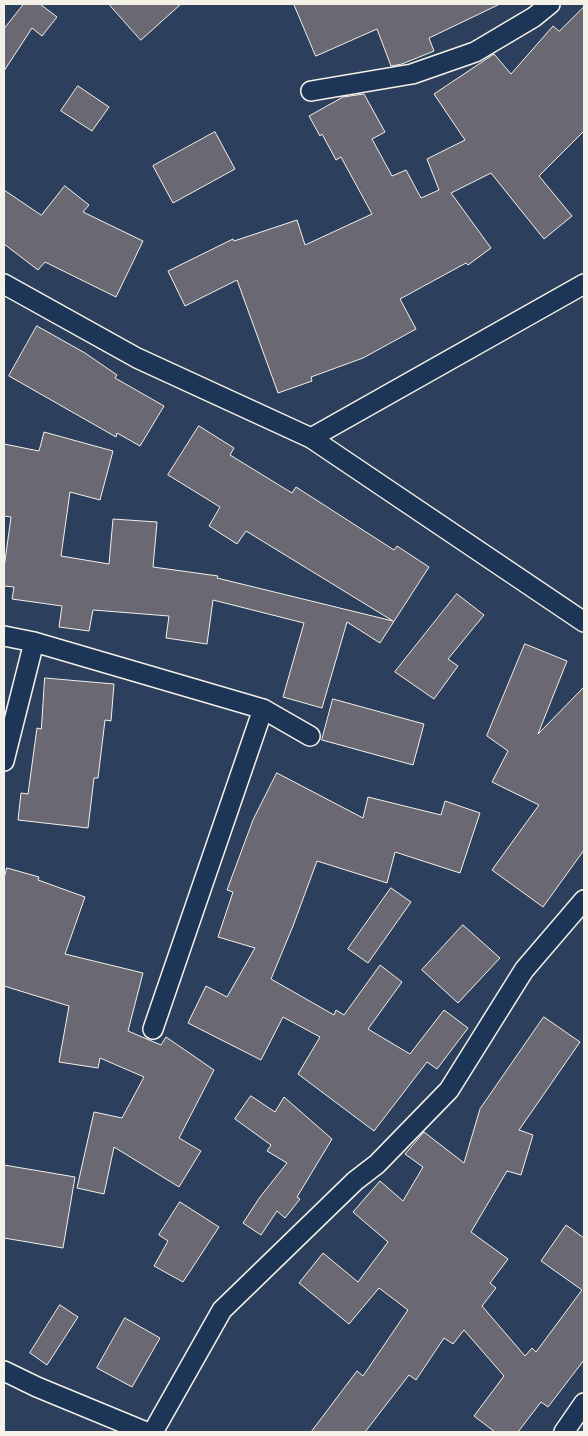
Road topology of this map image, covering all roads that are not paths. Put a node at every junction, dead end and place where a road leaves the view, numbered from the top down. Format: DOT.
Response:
graph roads {
  1 [pos="550,4"];
  2 [pos="311,91"];
  3 [pos="4,284"];
  4 [pos="584,284"];
  5 [pos="311,438"];
  6 [pos="584,622"];
  7 [pos="4,636"];
  8 [pos="34,642"];
  9 [pos="263,708"];
  10 [pos="310,736"];
  11 [pos="4,761"];
  12 [pos="584,900"];
  13 [pos="153,1029"];
  14 [pos="4,1371"];
  15 [pos="584,1402"];
  16 [pos="146,1432"];
  17 [pos="152,1432"];
  18 [pos="564,1432"];
  1 -- 2 [label="street"];
  3 -- 5 [label="street"];
  4 -- 5 [label="street"];
  5 -- 6 [label="street"];
  7 -- 8 [label="street"];
  8 -- 9 [label="street"];
  8 -- 11 [label="street"];
  9 -- 10 [label="street"];
  9 -- 13 [label="street"];
  12 -- 17 [label="street"];
  14 -- 16 [label="street"];
  15 -- 18 [label="street"];
}
